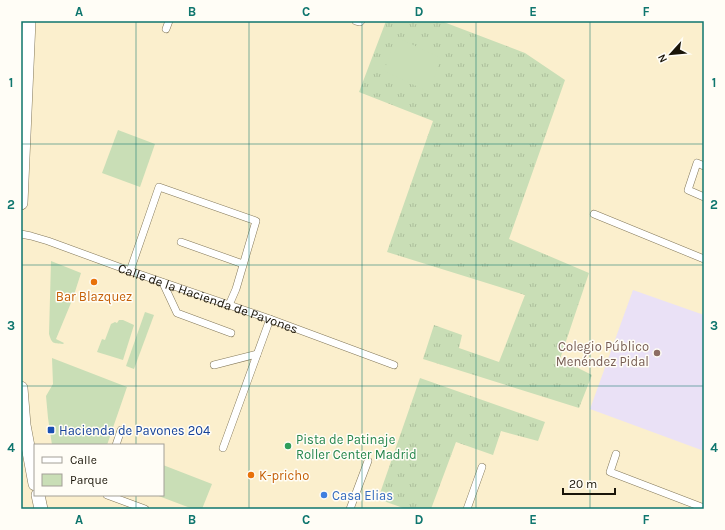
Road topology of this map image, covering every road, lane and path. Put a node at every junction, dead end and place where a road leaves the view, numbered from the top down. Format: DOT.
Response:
graph roads {
  1 [pos="30,21"];
  2 [pos="169,21"];
  3 [pos="356,21"];
  4 [pos="360,21"];
  5 [pos="166,29"];
  6 [pos="25,54"];
  7 [pos="704,166"];
  8 [pos="704,197"];
  9 [pos="21,203"];
  10 [pos="594,214"];
  11 [pos="21,234"];
  12 [pos="181,242"];
  13 [pos="704,259"];
  14 [pos="243,264"];
  15 [pos="130,271"];
  16 [pos="163,283"];
  17 [pos="229,305"];
  18 [pos="270,320"];
  19 [pos="232,333"];
  20 [pos="257,354"];
  21 [pos="214,365"];
  22 [pos="394,365"];
  23 [pos="21,388"];
  24 [pos="121,430"];
  25 [pos="116,444"];
  26 [pos="223,448"];
  27 [pos="616,454"];
  28 [pos="368,461"];
  29 [pos="482,467"];
  30 [pos="34,479"];
  31 [pos="38,496"];
  32 [pos="110,496"];
  33 [pos="704,508"];
  34 [pos="41,509"];
  35 [pos="145,509"];
  36 [pos="350,509"];
  37 [pos="467,509"];
  1 -- 6 [label="street"];
  2 -- 5 [label="lane"];
  3 -- 4 [label="lane"];
  6 -- 9 [label="street"];
  7 -- 8 [label="lane"];
  10 -- 13 [label="lane"];
  11 -- 15 [label="lane, Calle de la Hacienda de Pavones"];
  12 -- 14 [label="lane"];
  14 -- 15 [label="lane"];
  14 -- 17 [label="lane"];
  15 -- 16 [label="lane, Calle de la Hacienda de Pavones"];
  16 -- 17 [label="lane, Calle de la Hacienda de Pavones"];
  16 -- 19 [label="lane"];
  17 -- 18 [label="lane, Calle de la Hacienda de Pavones"];
  18 -- 20 [label="lane"];
  18 -- 22 [label="lane, Calle de la Hacienda de Pavones"];
  20 -- 21 [label="lane"];
  20 -- 26 [label="lane"];
  23 -- 30 [label="street"];
  24 -- 25 [label="lane"];
  27 -- 33 [label="lane"];
  28 -- 36 [label="lane"];
  29 -- 37 [label="lane"];
  31 -- 34 [label="street"];
  32 -- 35 [label="lane"];
}
